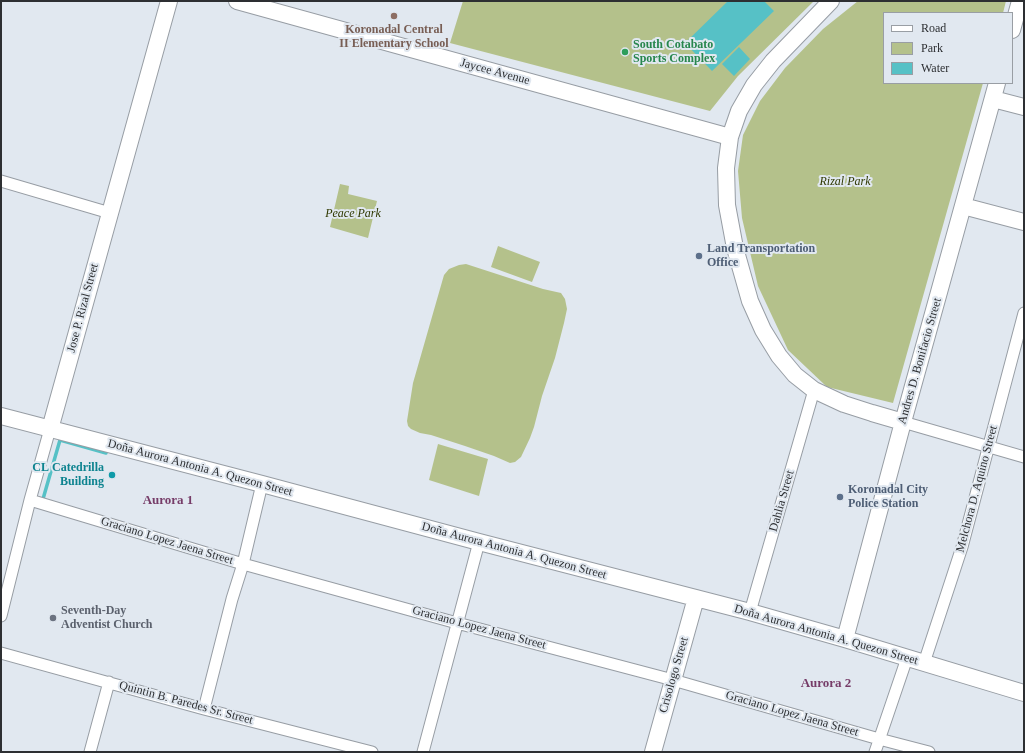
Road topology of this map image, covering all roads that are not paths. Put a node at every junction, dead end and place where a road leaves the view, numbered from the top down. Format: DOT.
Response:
graph roads {
  1 [pos="169,1"];
  2 [pos="237,1"];
  3 [pos="831,1"];
  4 [pos="1020,1"];
  5 [pos="1013,26"];
  6 [pos="997,84"];
  7 [pos="993,99"];
  8 [pos="1024,108"];
  9 [pos="730,137"];
  10 [pos="1,181"];
  11 [pos="963,206"];
  12 [pos="110,213"];
  13 [pos="1024,222"];
  14 [pos="1024,313"];
  15 [pos="814,390"];
  16 [pos="1,416"];
  17 [pos="902,422"];
  18 [pos="50,429"];
  19 [pos="989,447"];
  20 [pos="1024,457"];
  21 [pos="262,484"];
  22 [pos="30,500"];
  23 [pos="479,542"];
  24 [pos="243,564"];
  25 [pos="696,598"];
  26 [pos="750,612"];
  27 [pos="1,616"];
  28 [pos="457,623"];
  29 [pos="845,640"];
  30 [pos="1,653"];
  31 [pos="907,658"];
  32 [pos="924,663"];
  33 [pos="673,680"];
  34 [pos="109,682"];
  35 [pos="1024,694"];
  36 [pos="204,709"];
  37 [pos="879,739"];
  38 [pos="90,752"];
  39 [pos="372,752"];
  40 [pos="423,752"];
  41 [pos="653,752"];
  42 [pos="875,752"];
  43 [pos="929,752"];
  1 -- 12 [label="street, Jose P. Rizal Street"];
  2 -- 9 [label="street, Jaycee Avenue"];
  3 -- 9 [label="street"];
  4 -- 5 [label="street"];
  6 -- 7 [label="street, Andres D. Bonifacio Street"];
  7 -- 8 [label="street"];
  7 -- 11 [label="street, Andres D. Bonifacio Street"];
  9 -- 15 [label="street"];
  10 -- 12 [label="street"];
  11 -- 13 [label="street"];
  11 -- 17 [label="street, Andres D. Bonifacio Street"];
  12 -- 18 [label="street, Jose P. Rizal Street"];
  14 -- 19 [label="street, Melchora D. Aquino Street"];
  15 -- 17 [label="street"];
  15 -- 26 [label="street, Dahlia Street"];
  16 -- 18 [label="street, Doña Aurora Antonia A. Quezon Street"];
  17 -- 19 [label="street"];
  17 -- 29 [label="street, Andres D. Bonifacio Street"];
  18 -- 21 [label="street, Doña Aurora Antonia A. Quezon Street"];
  18 -- 22 [label="street, Jose P. Rizal Street"];
  19 -- 20 [label="street"];
  19 -- 32 [label="street, Melchora D. Aquino Street"];
  21 -- 23 [label="street, Doña Aurora Antonia A. Quezon Street"];
  21 -- 24 [label="street"];
  22 -- 24 [label="street, Graciano Lopez Jaena Street"];
  22 -- 27 [label="street, Jose P. Rizal Street"];
  23 -- 25 [label="street, Doña Aurora Antonia A. Quezon Street"];
  23 -- 28 [label="street"];
  24 -- 28 [label="street, Graciano Lopez Jaena Street"];
  24 -- 36 [label="street"];
  25 -- 26 [label="street, Doña Aurora Antonia A. Quezon Street"];
  25 -- 33 [label="street, Crisologo Street"];
  26 -- 29 [label="street, Doña Aurora Antonia A. Quezon Street"];
  28 -- 33 [label="street, Graciano Lopez Jaena Street"];
  28 -- 40 [label="street"];
  29 -- 31 [label="street, Doña Aurora Antonia A. Quezon Street"];
  30 -- 34 [label="street, Quintin B. Paredes Sr. Street"];
  31 -- 32 [label="street, Doña Aurora Antonia A. Quezon Street"];
  31 -- 37 [label="street"];
  32 -- 35 [label="street, Doña Aurora Antonia A. Quezon Street"];
  33 -- 37 [label="street, Graciano Lopez Jaena Street"];
  33 -- 41 [label="street, Crisologo Street"];
  34 -- 36 [label="street, Quintin B. Paredes Sr. Street"];
  34 -- 38 [label="street"];
  36 -- 39 [label="street, Quintin B. Paredes Sr. Street"];
  37 -- 42 [label="street"];
  37 -- 43 [label="street, Graciano Lopez Jaena Street"];
}
